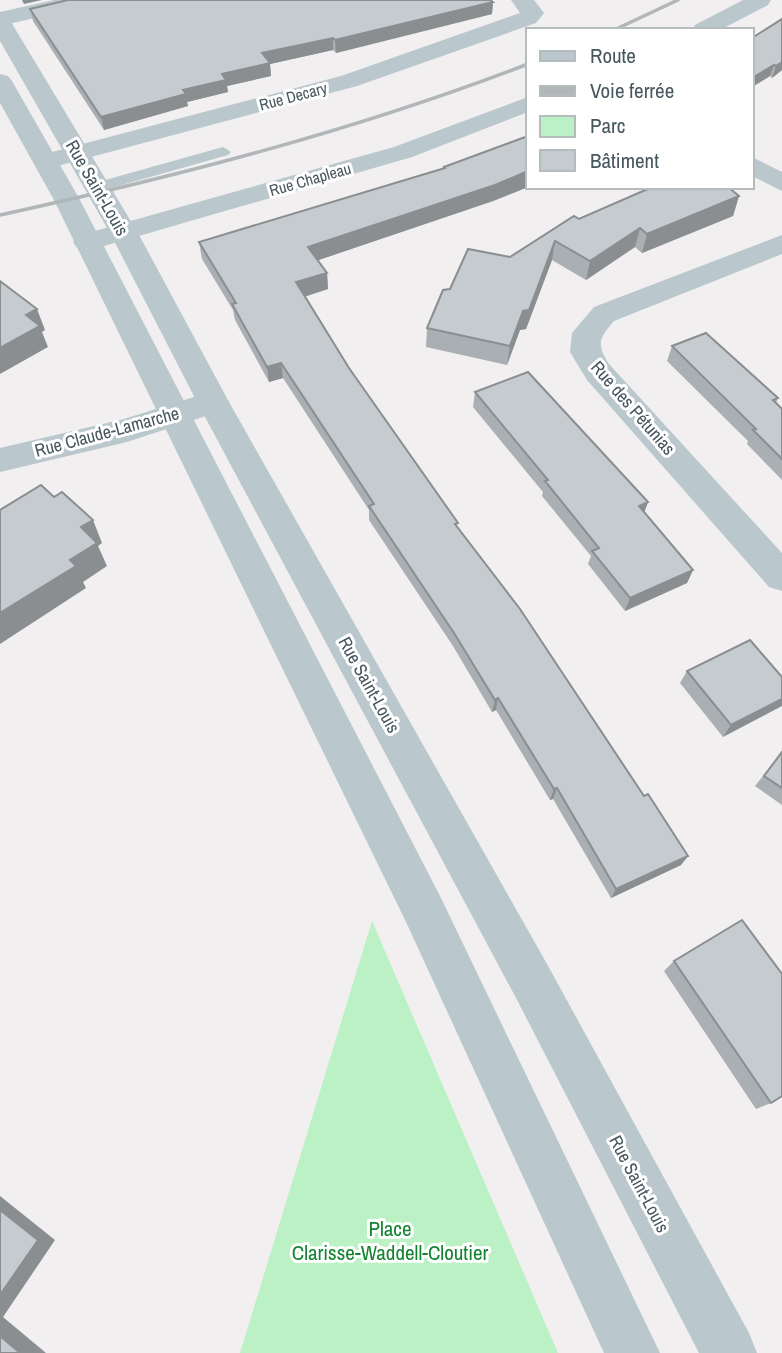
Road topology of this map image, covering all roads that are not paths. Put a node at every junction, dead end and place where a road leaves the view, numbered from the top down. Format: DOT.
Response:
graph roads {
  1 [pos="83,0"];
  2 [pos="760,0"];
  3 [pos="528,6"];
  4 [pos="0,20"];
  5 [pos="707,28"];
  6 [pos="0,81"];
  7 [pos="526,105"];
  8 [pos="223,152"];
  9 [pos="77,153"];
  10 [pos="46,161"];
  11 [pos="754,166"];
  12 [pos="782,183"];
  13 [pos="97,187"];
  14 [pos="124,233"];
  15 [pos="88,242"];
  16 [pos="782,244"];
  17 [pos="195,409"];
  18 [pos="0,460"];
  19 [pos="782,577"];
  20 [pos="632,1353"];
  21 [pos="729,1353"];
  1 -- 4 [label="street"];
  2 -- 5 [label="street"];
  3 -- 9 [label="street, Rue Decary"];
  4 -- 9 [label="street, Rue Saint-Louis"];
  6 -- 10 [label="street, Rue Saint-Louis"];
  7 -- 14 [label="street, Rue Chapleau"];
  8 -- 13 [label="lane"];
  9 -- 10 [label="street, Rue Decary"];
  9 -- 13 [label="street, Rue Saint-Louis"];
  10 -- 15 [label="street, Rue Saint-Louis"];
  11 -- 12 [label="street"];
  13 -- 14 [label="street, Rue Saint-Louis"];
  14 -- 15 [label="street, Rue Chapleau"];
  14 -- 17 [label="street, Rue Saint-Louis"];
  15 -- 17 [label="street, Rue Saint-Louis"];
  16 -- 19 [label="street, Rue des Pétunias"];
  17 -- 18 [label="street, Rue Claude-Lamarche"];
  17 -- 20 [label="street, Rue Saint-Louis"];
  17 -- 21 [label="street, Rue Saint-Louis"];
}
